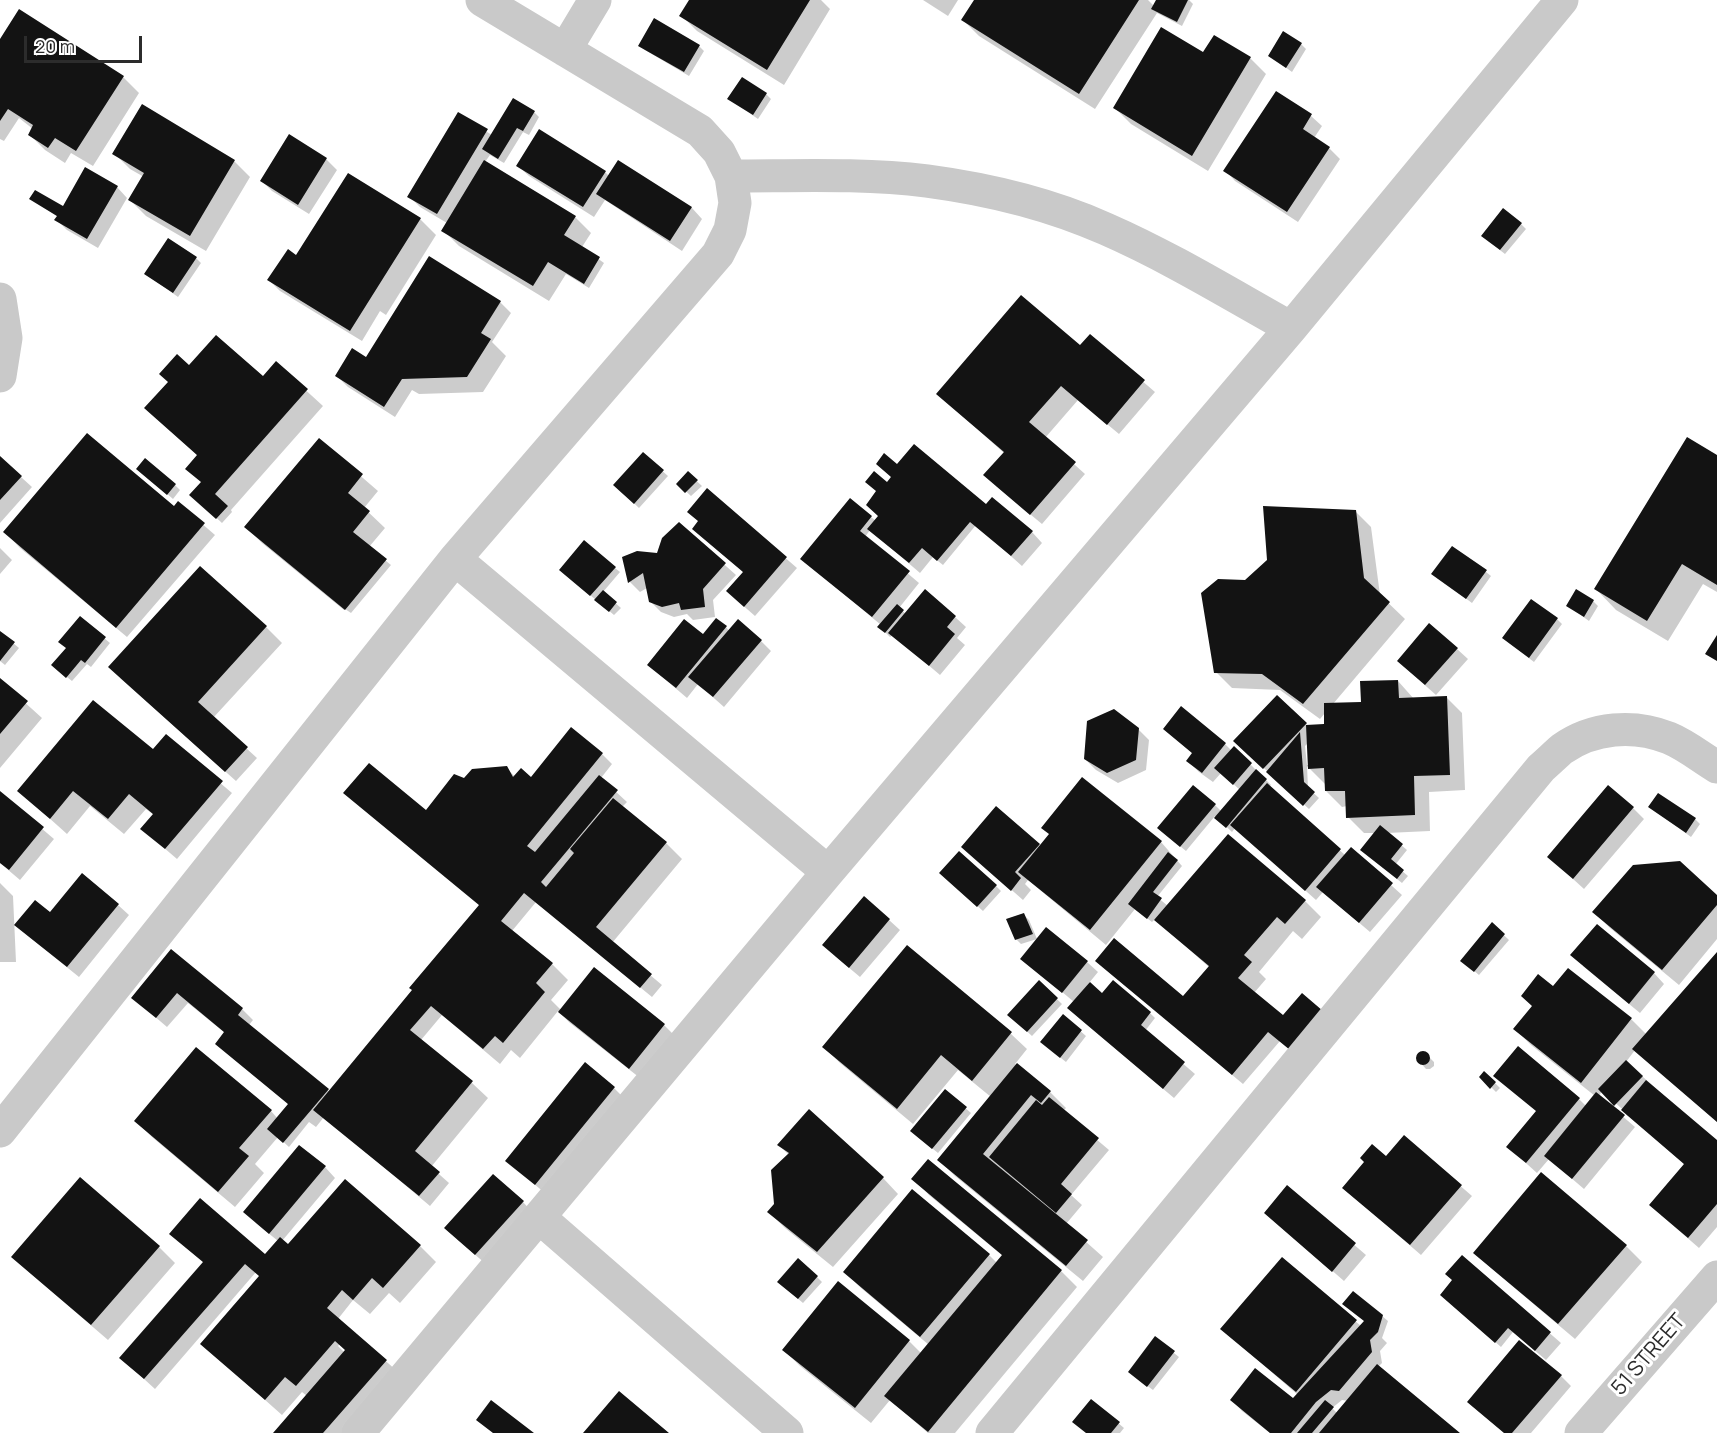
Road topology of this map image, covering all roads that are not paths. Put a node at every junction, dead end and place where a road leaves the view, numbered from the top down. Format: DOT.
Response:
graph roads {
  1 [pos="482,0"];
  2 [pos="595,0"];
  3 [pos="1562,0"];
  4 [pos="565,50"];
  5 [pos="731,176"];
  6 [pos="0,299"];
  7 [pos="1291,328"];
  8 [pos="0,376"];
  9 [pos="455,559"];
  10 [pos="1717,768"];
  11 [pos="828,872"];
  12 [pos="0,1131"];
  13 [pos="540,1218"];
  14 [pos="1714,1287"];
  15 [pos="358,1433"];
  16 [pos="787,1433"];
  17 [pos="992,1433"];
  18 [pos="1581,1433"];
  1 -- 4 [label="street"];
  2 -- 4 [label="street"];
  3 -- 7 [label="street"];
  4 -- 5 [label="street"];
  5 -- 7 [label="street"];
  5 -- 9 [label="street"];
  6 -- 8 [label="street"];
  7 -- 11 [label="street"];
  9 -- 11 [label="street"];
  9 -- 12 [label="street"];
  10 -- 17 [label="street"];
  11 -- 13 [label="street"];
  13 -- 15 [label="street"];
  13 -- 16 [label="street"];
  14 -- 18 [label="street, 51 STREET"];
}
